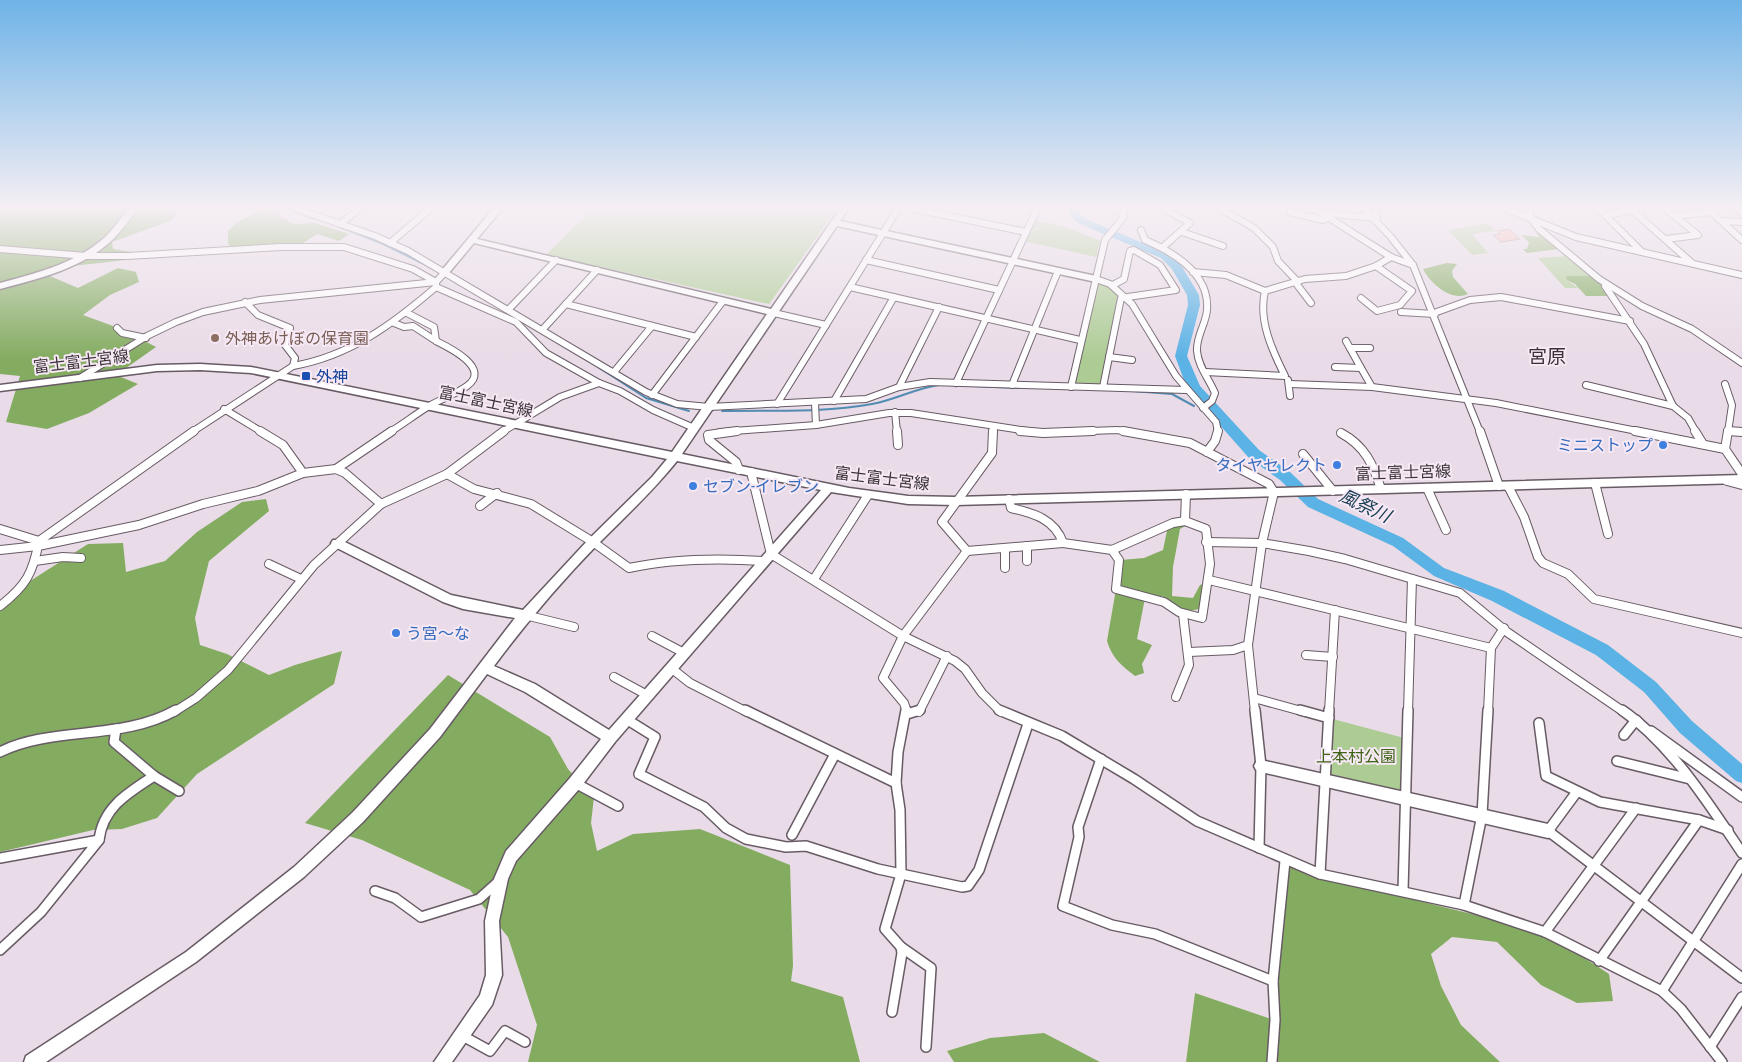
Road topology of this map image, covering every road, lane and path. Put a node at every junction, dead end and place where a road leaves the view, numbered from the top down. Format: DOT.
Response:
graph roads {
  1 [pos="81,259"];
  2 [pos="380,259"];
  3 [pos="420,259"];
  4 [pos="456,259"];
  5 [pos="550,259"];
  6 [pos="811,259"];
  7 [pos="1002,259"];
  8 [pos="1102,259"];
  9 [pos="1128,259"];
  10 [pos="1155,259"];
  11 [pos="1180,259"];
  12 [pos="1277,259"];
  13 [pos="1388,259"];
  14 [pos="1395,259"];
  15 [pos="1407,259"];
  16 [pos="1574,259"];
  17 [pos="1670,259"];
  18 [pos="1688,259"];
  19 [pos="556,260"];
  20 [pos="866,260"];
  21 [pos="1013,261"];
  22 [pos="1694,264"];
  23 [pos="1413,265"];
  24 [pos="1376,266"];
  25 [pos="597,270"];
  26 [pos="1058,271"];
  27 [pos="445,272"];
  28 [pos="1193,272"];
  29 [pos="1742,275"];
  30 [pos="1096,279"];
  31 [pos="1599,279"];
  32 [pos="1297,282"];
  33 [pos="436,284"];
  34 [pos="1113,285"];
  35 [pos="0,286"];
  36 [pos="850,287"];
  37 [pos="999,290"];
  38 [pos="1265,291"];
  39 [pos="894,297"];
  40 [pos="1125,297"];
  41 [pos="1361,298"];
  42 [pos="723,301"];
  43 [pos="245,302"];
  44 [pos="1311,303"];
  45 [pos="566,304"];
  46 [pos="939,307"];
  47 [pos="509,309"];
  48 [pos="774,312"];
  49 [pos="1401,312"];
  50 [pos="407,313"];
  51 [pos="1435,314"];
  52 [pos="986,318"];
  53 [pos="1630,321"];
  54 [pos="394,323"];
  55 [pos="826,325"];
  56 [pos="652,326"];
  57 [pos="117,328"];
  58 [pos="543,329"];
  59 [pos="1034,329"];
  60 [pos="696,337"];
  61 [pos="146,338"];
  62 [pos="1080,340"];
  63 [pos="436,341"];
  64 [pos="1346,341"];
  65 [pos="1350,348"];
  66 [pos="1370,348"];
  67 [pos="1109,357"];
  68 [pos="1132,360"];
  69 [pos="1742,363"];
  70 [pos="293,366"];
  71 [pos="1335,367"];
  72 [pos="1360,368"];
  73 [pos="614,372"];
  74 [pos="1205,372"];
  75 [pos="278,375"];
  76 [pos="1285,376"];
  77 [pos="80,378"];
  78 [pos="630,382"];
  79 [pos="599,383"];
  80 [pos="956,383"];
  81 [pos="1290,384"];
  82 [pos="1725,384"];
  83 [pos="1012,385"];
  84 [pos="1586,385"];
  85 [pos="899,386"];
  86 [pos="1071,386"];
  87 [pos="1103,387"];
  88 [pos="1372,387"];
  89 [pos="0,388"];
  90 [pos="620,390"];
  91 [pos="1186,390"];
  92 [pos="652,395"];
  93 [pos="1290,396"];
  94 [pos="834,401"];
  95 [pos="1469,401"];
  96 [pos="815,403"];
  97 [pos="777,404"];
  98 [pos="429,406"];
  99 [pos="1673,406"];
  100 [pos="709,407"];
  101 [pos="1204,408"];
  102 [pos="224,409"];
  103 [pos="895,412"];
  104 [pos="772,418"];
  105 [pos="514,423"];
  106 [pos="816,425"];
  107 [pos="772,427"];
  108 [pos="993,427"];
  109 [pos="694,428"];
  110 [pos="1728,431"];
  111 [pos="1742,432"];
  112 [pos="1341,433"];
  113 [pos="898,444"];
  114 [pos="1703,444"];
  115 [pos="1725,449"];
  116 [pos="1208,452"];
  117 [pos="1303,454"];
  118 [pos="675,456"];
  119 [pos="336,469"];
  120 [pos="739,470"];
  121 [pos="751,472"];
  122 [pos="303,473"];
  123 [pos="447,474"];
  124 [pos="1742,474"];
  125 [pos="1724,479"];
  126 [pos="1742,479"];
  127 [pos="1595,483"];
  128 [pos="1742,485"];
  129 [pos="1504,486"];
  130 [pos="829,488"];
  131 [pos="1427,488"];
  132 [pos="1381,489"];
  133 [pos="1333,491"];
  134 [pos="1274,492"];
  135 [pos="497,493"];
  136 [pos="1186,494"];
  137 [pos="868,495"];
  138 [pos="1009,499"];
  139 [pos="956,501"];
  140 [pos="381,504"];
  141 [pos="480,506"];
  142 [pos="1185,521"];
  143 [pos="0,529"];
  144 [pos="1446,530"];
  145 [pos="1608,534"];
  146 [pos="593,542"];
  147 [pos="1206,542"];
  148 [pos="337,543"];
  149 [pos="1063,543"];
  150 [pos="1262,543"];
  151 [pos="39,544"];
  152 [pos="1028,546"];
  153 [pos="1005,548"];
  154 [pos="0,550"];
  155 [pos="1112,550"];
  156 [pos="967,551"];
  157 [pos="81,558"];
  158 [pos="768,558"];
  159 [pos="35,561"];
  160 [pos="1027,561"];
  161 [pos="269,564"];
  162 [pos="1005,568"];
  163 [pos="1412,578"];
  164 [pos="301,579"];
  165 [pos="814,580"];
  166 [pos="1209,580"];
  167 [pos="1256,590"];
  168 [pos="0,606"];
  169 [pos="1335,610"];
  170 [pos="1183,614"];
  171 [pos="525,615"];
  172 [pos="574,627"];
  173 [pos="1504,628"];
  174 [pos="1412,630"];
  175 [pos="1742,633"];
  176 [pos="652,636"];
  177 [pos="903,636"];
  178 [pos="1248,645"];
  179 [pos="1492,648"];
  180 [pos="1189,652"];
  181 [pos="684,653"];
  182 [pos="1306,655"];
  183 [pos="947,656"];
  184 [pos="1333,657"];
  185 [pos="486,668"];
  186 [pos="671,668"];
  187 [pos="614,677"];
  188 [pos="647,695"];
  189 [pos="1176,697"];
  190 [pos="1254,698"];
  191 [pos="907,714"];
  192 [pos="1329,718"];
  193 [pos="626,719"];
  194 [pos="1636,720"];
  195 [pos="1540,723"];
  196 [pos="1028,724"];
  197 [pos="116,729"];
  198 [pos="1624,735"];
  199 [pos="610,738"];
  200 [pos="0,752"];
  201 [pos="835,754"];
  202 [pos="1101,759"];
  203 [pos="1617,761"];
  204 [pos="1260,766"];
  205 [pos="154,776"];
  206 [pos="1692,779"];
  207 [pos="1323,780"];
  208 [pos="575,783"];
  209 [pos="896,783"];
  210 [pos="179,791"];
  211 [pos="1576,793"];
  212 [pos="1406,797"];
  213 [pos="1742,797"];
  214 [pos="618,806"];
  215 [pos="1636,808"];
  216 [pos="1482,815"];
  217 [pos="1699,820"];
  218 [pos="1728,830"];
  219 [pos="1548,831"];
  220 [pos="792,835"];
  221 [pos="99,840"];
  222 [pos="1258,848"];
  223 [pos="1742,853"];
  224 [pos="0,858"];
  225 [pos="1285,861"];
  226 [pos="1742,864"];
  227 [pos="1593,865"];
  228 [pos="901,874"];
  229 [pos="1320,874"];
  230 [pos="501,879"];
  231 [pos="375,891"];
  232 [pos="1403,891"];
  233 [pos="1641,901"];
  234 [pos="1464,905"];
  235 [pos="1545,932"];
  236 [pos="1694,943"];
  237 [pos="901,947"];
  238 [pos="0,950"];
  239 [pos="1599,961"];
  240 [pos="1742,978"];
  241 [pos="1273,981"];
  242 [pos="1662,991"];
  243 [pos="1742,997"];
  244 [pos="892,1012"];
  245 [pos="460,1035"];
  246 [pos="525,1042"];
  247 [pos="926,1047"];
  248 [pos="1710,1047"];
  249 [pos="32,1062"];
  250 [pos="442,1062"];
  251 [pos="1272,1062"];
  252 [pos="1722,1062"];
  1 -- 35 [label="street"];
  2 -- 33 [label="street"];
  3 -- 27 [label="street"];
  4 -- 27 [label="street"];
  5 -- 19 [label="street"];
  6 -- 48 [label="street"];
  7 -- 21 [label="street"];
  8 -- 30 [label="street"];
  9 -- 34 [label="street"];
  10 -- 40 [label="street"];
  11 -- 28 [label="street"];
  12 -- 32 [label="street"];
  13 -- 24 [label="street"];
  14 -- 23 [label="street"];
  15 -- 23 [label="street"];
  16 -- 31 [label="street"];
  17 -- 22 [label="street"];
  18 -- 22 [label="street"];
  19 -- 25 [label="street"];
  19 -- 47 [label="street"];
  20 -- 36 [label="street"];
  20 -- 37 [label="street"];
  21 -- 26 [label="street"];
  21 -- 37 [label="street"];
  22 -- 29 [label="street"];
  23 -- 51 [label="street"];
  24 -- 32 [label="street"];
  24 -- 41 [label="street"];
  25 -- 42 [label="street"];
  25 -- 45 [label="street"];
  26 -- 30 [label="street"];
  26 -- 59 [label="street"];
  27 -- 33 [label="street"];
  27 -- 47 [label="street"];
  28 -- 38 [label="street"];
  28 -- 74 [label="street"];
  30 -- 34 [label="street"];
  30 -- 62 [label="street"];
  31 -- 53 [label="street"];
  31 -- 69 [label="street"];
  32 -- 38 [label="street"];
  32 -- 44 [label="street"];
  33 -- 43 [label="street"];
  33 -- 50 [label="street"];
  33 -- 79 [label="street"];
  34 -- 40 [label="street"];
  36 -- 39 [label="street"];
  36 -- 55 [label="street"];
  37 -- 52 [label="street"];
  38 -- 76 [label="street"];
  39 -- 46 [label="street"];
  39 -- 94 [label="street"];
  40 -- 67 [label="street"];
  40 -- 91 [label="street"];
  42 -- 48 [label="street"];
  42 -- 60 [label="street"];
  43 -- 61 [label="street"];
  43 -- 70 [label="street"];
  45 -- 56 [label="street"];
  45 -- 58 [label="street"];
  46 -- 52 [label="street"];
  46 -- 85 [label="street"];
  47 -- 58 [label="street"];
  48 -- 55 [label="street"];
  48 -- 100 [label="street"];
  49 -- 51 [label="street"];
  50 -- 54 [label="street"];
  50 -- 63 [label="street"];
  51 -- 53 [label="street"];
  51 -- 95 [label="street"];
  52 -- 59 [label="street"];
  52 -- 80 [label="street"];
  53 -- 99 [label="street"];
  54 -- 63 [label="street"];
  54 -- 70 [label="street"];
  55 -- 97 [label="street"];
  56 -- 60 [label="street"];
  56 -- 73 [label="street"];
  57 -- 61 [label="street"];
  58 -- 73 [label="street"];
  59 -- 62 [label="street"];
  59 -- 83 [label="street"];
  60 -- 92 [label="street"];
  61 -- 77 [label="street"];
  62 -- 86 [label="street"];
  63 -- 98 [label="street"];
  64 -- 65 [label="street"];
  65 -- 66 [label="street"];
  65 -- 72 [label="street"];
  67 -- 68 [label="street"];
  67 -- 87 [label="street"];
  70 -- 75 [label="street"];
  71 -- 72 [label="street"];
  72 -- 88 [label="street"];
  73 -- 78 [label="street"];
  74 -- 76 [label="street"];
  74 -- 101 [label="street"];
  75 -- 77 [label="street, 富士富士宮線"];
  75 -- 98 [label="street, 富士富士宮線"];
  75 -- 102 [label="street"];
  76 -- 81 [label="street"];
  77 -- 89 [label="street, 富士富士宮線"];
  78 -- 90 [label="street"];
  78 -- 92 [label="street"];
  79 -- 90 [label="street"];
  79 -- 105 [label="street"];
  80 -- 83 [label="street"];
  80 -- 85 [label="street"];
  81 -- 88 [label="street"];
  81 -- 93 [label="street"];
  82 -- 110 [label="street"];
  83 -- 86 [label="street"];
  84 -- 99 [label="street"];
  85 -- 94 [label="street"];
  86 -- 87 [label="street"];
  87 -- 91 [label="street"];
  88 -- 95 [label="street"];
  90 -- 109 [label="street"];
  91 -- 101 [label="street"];
  92 -- 100 [label="street"];
  94 -- 96 [label="street"];
  95 -- 114 [label="street"];
  95 -- 129 [label="street"];
  96 -- 97 [label="street"];
  96 -- 106 [label="street"];
  97 -- 100 [label="street"];
  98 -- 105 [label="street, 富士富士宮線"];
  98 -- 119 [label="street"];
  99 -- 114 [label="street"];
  100 -- 109 [label="street"];
  101 -- 116 [label="street"];
  102 -- 122 [label="street"];
  102 -- 151 [label="street"];
  103 -- 106 [label="street"];
  103 -- 108 [label="street"];
  103 -- 113 [label="street"];
  104 -- 107 [label="street"];
  105 -- 118 [label="street, 富士富士宮線"];
  105 -- 123 [label="street"];
  106 -- 107 [label="street"];
  107 -- 120 [label="street"];
  108 -- 116 [label="street"];
  108 -- 139 [label="street"];
  109 -- 118 [label="street"];
  110 -- 111 [label="street"];
  110 -- 115 [label="street"];
  112 -- 132 [label="street"];
  114 -- 115 [label="street"];
  115 -- 124 [label="street"];
  116 -- 134 [label="street"];
  117 -- 133 [label="street"];
  118 -- 120 [label="street, 富士富士宮線"];
  118 -- 146 [label="street"];
  119 -- 122 [label="street"];
  119 -- 140 [label="street"];
  120 -- 121 [label="street, 富士富士宮線"];
  121 -- 130 [label="street, 富士富士宮線"];
  121 -- 158 [label="street"];
  122 -- 151 [label="street"];
  123 -- 135 [label="street"];
  123 -- 140 [label="street"];
  125 -- 126 [label="street, 富士富士宮線"];
  125 -- 127 [label="street, 富士富士宮線"];
  125 -- 128 [label="street"];
  127 -- 129 [label="street, 富士富士宮線"];
  127 -- 145 [label="street"];
  129 -- 131 [label="street, 富士富士宮線"];
  129 -- 175 [label="street"];
  130 -- 137 [label="street, 富士富士宮線"];
  130 -- 158 [label="street"];
  131 -- 132 [label="street, 富士富士宮線"];
  131 -- 144 [label="street"];
  132 -- 133 [label="street, 富士富士宮線"];
  133 -- 134 [label="street, 富士富士宮線"];
  134 -- 136 [label="street, 富士富士宮線"];
  134 -- 150 [label="street"];
  135 -- 141 [label="street"];
  135 -- 146 [label="street"];
  136 -- 138 [label="street, 富士富士宮線"];
  136 -- 142 [label="street"];
  137 -- 139 [label="street, 富士富士宮線"];
  137 -- 165 [label="street"];
  138 -- 139 [label="street, 富士富士宮線"];
  138 -- 149 [label="street"];
  139 -- 156 [label="street"];
  140 -- 148 [label="street"];
  142 -- 147 [label="street"];
  142 -- 155 [label="street"];
  143 -- 151 [label="street"];
  146 -- 158 [label="street"];
  146 -- 171 [label="street"];
  147 -- 150 [label="street"];
  147 -- 166 [label="street"];
  148 -- 164 [label="street"];
  148 -- 171 [label="street"];
  149 -- 152 [label="street"];
  149 -- 155 [label="street"];
  150 -- 163 [label="street"];
  150 -- 167 [label="street"];
  151 -- 154 [label="street"];
  151 -- 159 [label="street"];
  152 -- 153 [label="street"];
  152 -- 160 [label="street"];
  153 -- 156 [label="street"];
  153 -- 162 [label="street"];
  155 -- 170 [label="street"];
  156 -- 177 [label="street"];
  157 -- 159 [label="street"];
  158 -- 165 [label="street"];
  158 -- 181 [label="street"];
  159 -- 168 [label="street"];
  161 -- 164 [label="street"];
  163 -- 173 [label="street"];
  163 -- 174 [label="street"];
  164 -- 197 [label="street"];
  165 -- 177 [label="street"];
  166 -- 167 [label="street"];
  166 -- 170 [label="street"];
  167 -- 169 [label="street"];
  167 -- 178 [label="street"];
  169 -- 174 [label="street"];
  169 -- 184 [label="street"];
  170 -- 180 [label="street"];
  171 -- 172 [label="street"];
  171 -- 185 [label="street"];
  173 -- 179 [label="street"];
  173 -- 194 [label="street"];
  174 -- 179 [label="street"];
  174 -- 212 [label="street"];
  176 -- 181 [label="street"];
  177 -- 183 [label="street"];
  177 -- 191 [label="street"];
  178 -- 180 [label="street"];
  178 -- 190 [label="street"];
  179 -- 216 [label="street"];
  180 -- 189 [label="street"];
  181 -- 186 [label="street"];
  182 -- 184 [label="street"];
  183 -- 191 [label="street"];
  183 -- 196 [label="street"];
  184 -- 192 [label="street"];
  185 -- 199 [label="street"];
  185 -- 249 [label="street"];
  186 -- 188 [label="street"];
  186 -- 201 [label="street"];
  187 -- 188 [label="street"];
  188 -- 193 [label="street"];
  190 -- 192 [label="street"];
  190 -- 204 [label="street"];
  191 -- 209 [label="street"];
  192 -- 207 [label="street"];
  193 -- 199 [label="street"];
  193 -- 228 [label="street"];
  194 -- 198 [label="street"];
  194 -- 206 [label="street"];
  194 -- 213 [label="street"];
  195 -- 211 [label="street"];
  196 -- 202 [label="street"];
  196 -- 228 [label="street"];
  197 -- 200 [label="street"];
  197 -- 205 [label="street"];
  199 -- 208 [label="street"];
  201 -- 209 [label="street"];
  201 -- 220 [label="street"];
  202 -- 222 [label="street"];
  202 -- 241 [label="street"];
  203 -- 206 [label="street"];
  204 -- 207 [label="street"];
  204 -- 222 [label="street"];
  205 -- 210 [label="street"];
  205 -- 221 [label="street"];
  206 -- 218 [label="street"];
  207 -- 212 [label="street"];
  207 -- 229 [label="street"];
  208 -- 214 [label="street"];
  208 -- 230 [label="street"];
  209 -- 228 [label="street"];
  211 -- 215 [label="street"];
  211 -- 219 [label="street"];
  212 -- 216 [label="street"];
  212 -- 232 [label="street"];
  215 -- 217 [label="street"];
  215 -- 227 [label="street"];
  216 -- 219 [label="street"];
  216 -- 234 [label="street"];
  217 -- 218 [label="street"];
  217 -- 233 [label="street"];
  218 -- 223 [label="street"];
  219 -- 227 [label="street"];
  221 -- 224 [label="street"];
  221 -- 238 [label="street"];
  222 -- 225 [label="street"];
  225 -- 229 [label="street"];
  225 -- 241 [label="street"];
  226 -- 236 [label="street"];
  227 -- 233 [label="street"];
  227 -- 235 [label="street"];
  228 -- 237 [label="street"];
  229 -- 232 [label="street"];
  230 -- 231 [label="street"];
  230 -- 245 [label="street"];
  232 -- 234 [label="street"];
  233 -- 236 [label="street"];
  233 -- 239 [label="street"];
  234 -- 235 [label="street"];
  235 -- 239 [label="street"];
  236 -- 240 [label="street"];
  236 -- 242 [label="street"];
  237 -- 244 [label="street"];
  237 -- 247 [label="street"];
  239 -- 242 [label="street"];
  241 -- 251 [label="street"];
  242 -- 248 [label="street"];
  243 -- 248 [label="street"];
  245 -- 246 [label="street"];
  245 -- 250 [label="street"];
  248 -- 252 [label="street"];
}
